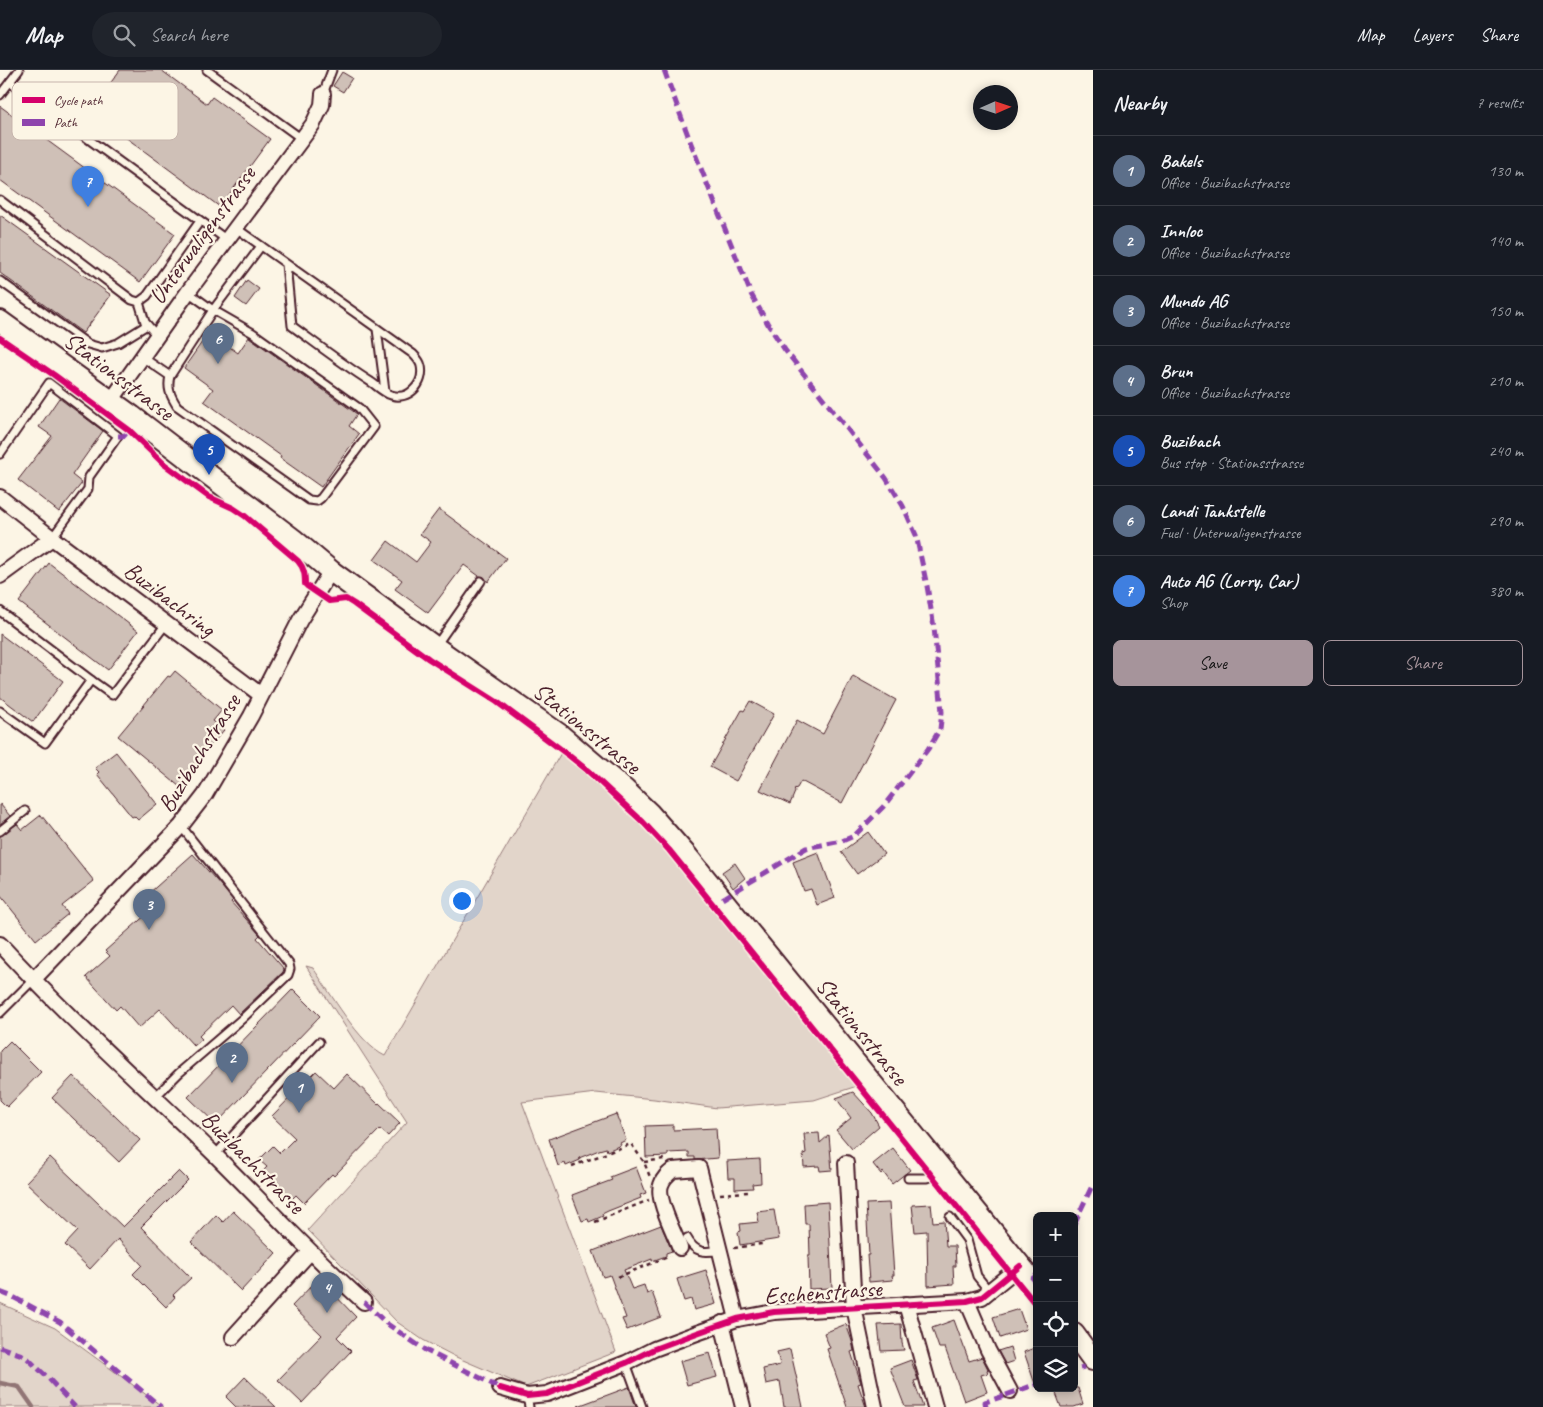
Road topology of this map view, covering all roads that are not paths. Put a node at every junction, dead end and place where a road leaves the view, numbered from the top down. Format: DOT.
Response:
graph roads {
  1 [pos="19,70"];
  2 [pos="207,70"];
  3 [pos="332,70"];
  4 [pos="10,82"];
  5 [pos="323,94"];
  6 [pos="0,96"];
  7 [pos="302,139"];
  8 [pos="89,140"];
  9 [pos="0,200"];
  10 [pos="200,221"];
  11 [pos="236,228"];
  12 [pos="227,240"];
  13 [pos="261,246"];
  14 [pos="286,264"];
  15 [pos="0,281"];
  16 [pos="188,292"];
  17 [pos="139,302"];
  18 [pos="213,310"];
  19 [pos="0,321"];
  20 [pos="147,325"];
  21 [pos="377,329"];
  22 [pos="157,336"];
  23 [pos="142,357"];
  24 [pos="170,376"];
  25 [pos="385,391"];
  26 [pos="110,401"];
  27 [pos="0,454"];
  28 [pos="0,497"];
  29 [pos="52,538"];
  30 [pos="331,571"];
  31 [pos="0,576"];
  32 [pos="481,581"];
  33 [pos="0,611"];
  34 [pos="166,624"];
  35 [pos="435,647"];
  36 [pos="91,680"];
  37 [pos="261,695"];
  38 [pos="0,710"];
  39 [pos="25,811"];
  40 [pos="181,826"];
  41 [pos="0,831"];
  42 [pos="0,944"];
  43 [pos="33,980"];
  44 [pos="0,1013"];
  45 [pos="319,1042"];
  46 [pos="155,1098"];
  47 [pos="215,1155"];
  48 [pos="846,1163"];
  49 [pos="945,1174"];
  50 [pos="908,1178"];
  51 [pos="950,1217"];
  52 [pos="684,1243"];
  53 [pos="720,1250"];
  54 [pos="310,1252"];
  55 [pos="1020,1266"];
  56 [pos="1033,1281"];
  57 [pos="989,1291"];
  58 [pos="967,1301"];
  59 [pos="364,1302"];
  60 [pos="906,1304"];
  61 [pos="854,1307"];
  62 [pos="738,1319"];
  63 [pos="722,1324"];
  64 [pos="233,1337"];
  65 [pos="1078,1339"];
  66 [pos="1093,1360"];
  67 [pos="626,1363"];
  68 [pos="500,1388"];
  69 [pos="1010,1391"];
  70 [pos="528,1401"];
  71 [pos="642,1407"];
  72 [pos="743,1407"];
  73 [pos="875,1407"];
  74 [pos="935,1407"];
  1 -- 4 [label="lane"];
  2 -- 7 [label="lane"];
  3 -- 5 [label="lane"];
  4 -- 6 [label="lane"];
  5 -- 7 [label="street, Unterwaligenstrasse"];
  7 -- 11 [label="street, Unterwaligenstrasse"];
  8 -- 10 [label="lane"];
  9 -- 17 [label="lane"];
  10 -- 12 [label="lane"];
  10 -- 17 [label="lane"];
  11 -- 12 [label="street, Unterwaligenstrasse"];
  11 -- 13 [label="lane"];
  12 -- 16 [label="street, Unterwaligenstrasse"];
  13 -- 14 [label="lane"];
  13 -- 18 [label="lane"];
  14 -- 21 [label="lane"];
  14 -- 25 [label="lane"];
  15 -- 20 [label="lane"];
  16 -- 18 [label="lane"];
  16 -- 22 [label="street, Unterwaligenstrasse"];
  17 -- 20 [label="lane"];
  18 -- 24 [label="lane"];
  18 -- 24 [label="lane"];
  19 -- 26 [label="main road, Stationsstrasse"];
  20 -- 22 [label="lane"];
  21 -- 25 [label="lane"];
  21 -- 25 [label="lane"];
  22 -- 23 [label="street, Unterwaligenstrasse"];
  23 -- 24 [label="lane"];
  23 -- 26 [label="street, Unterwaligenstrasse"];
  26 -- 30 [label="main road, Stationsstrasse"];
  27 -- 29 [label="lane"];
  28 -- 29 [label="street, Buzibachring"];
  29 -- 31 [label="street"];
  29 -- 34 [label="street, Buzibachring"];
  30 -- 35 [label="main road, Stationsstrasse"];
  30 -- 37 [label="street, Buzibachstrasse"];
  32 -- 35 [label="lane"];
  33 -- 36 [label="lane"];
  34 -- 36 [label="lane"];
  34 -- 37 [label="street, Buzibachring"];
  35 -- 49 [label="main road, Stationsstrasse"];
  36 -- 38 [label="lane"];
  37 -- 40 [label="street, Buzibachstrasse"];
  39 -- 41 [label="lane"];
  40 -- 43 [label="street, Buzibachstrasse"];
  40 -- 46 [label="lane"];
  42 -- 43 [label="street, Buzibachstrasse"];
  43 -- 44 [label="lane, Buzibachstrasse"];
  43 -- 46 [label="street, Buzibachstrasse"];
  45 -- 47 [label="lane"];
  46 -- 47 [label="street, Buzibachstrasse"];
  47 -- 54 [label="street, Buzibachstrasse"];
  48 -- 61 [label="street, Eschenstrasse"];
  49 -- 50 [label="lane"];
  49 -- 55 [label="main road, Stationsstrasse"];
  51 -- 57 [label="lane"];
  52 -- 53 [label="lane"];
  52 -- 53 [label="street"];
  53 -- 62 [label="street"];
  54 -- 59 [label="street, Buzibachstrasse"];
  54 -- 64 [label="street"];
  55 -- 56 [label="main road, Stationsstrasse"];
  55 -- 57 [label="street, Eschenstrasse"];
  57 -- 58 [label="street, Eschenstrasse"];
  58 -- 60 [label="street, Eschenstrasse"];
  58 -- 69 [label="street"];
  60 -- 61 [label="street, Eschenstrasse"];
  60 -- 74 [label="street, Eschenstrasse"];
  61 -- 62 [label="street, Eschenstrasse"];
  61 -- 73 [label="street, Eschenstrasse"];
  62 -- 63 [label="street, Eschenstrasse"];
  63 -- 67 [label="street, Eschenstrasse"];
  63 -- 72 [label="street"];
  65 -- 66 [label="main road"];
  67 -- 70 [label="street, Eschenstrasse"];
  67 -- 71 [label="lane"];
  68 -- 70 [label="street"];
}
